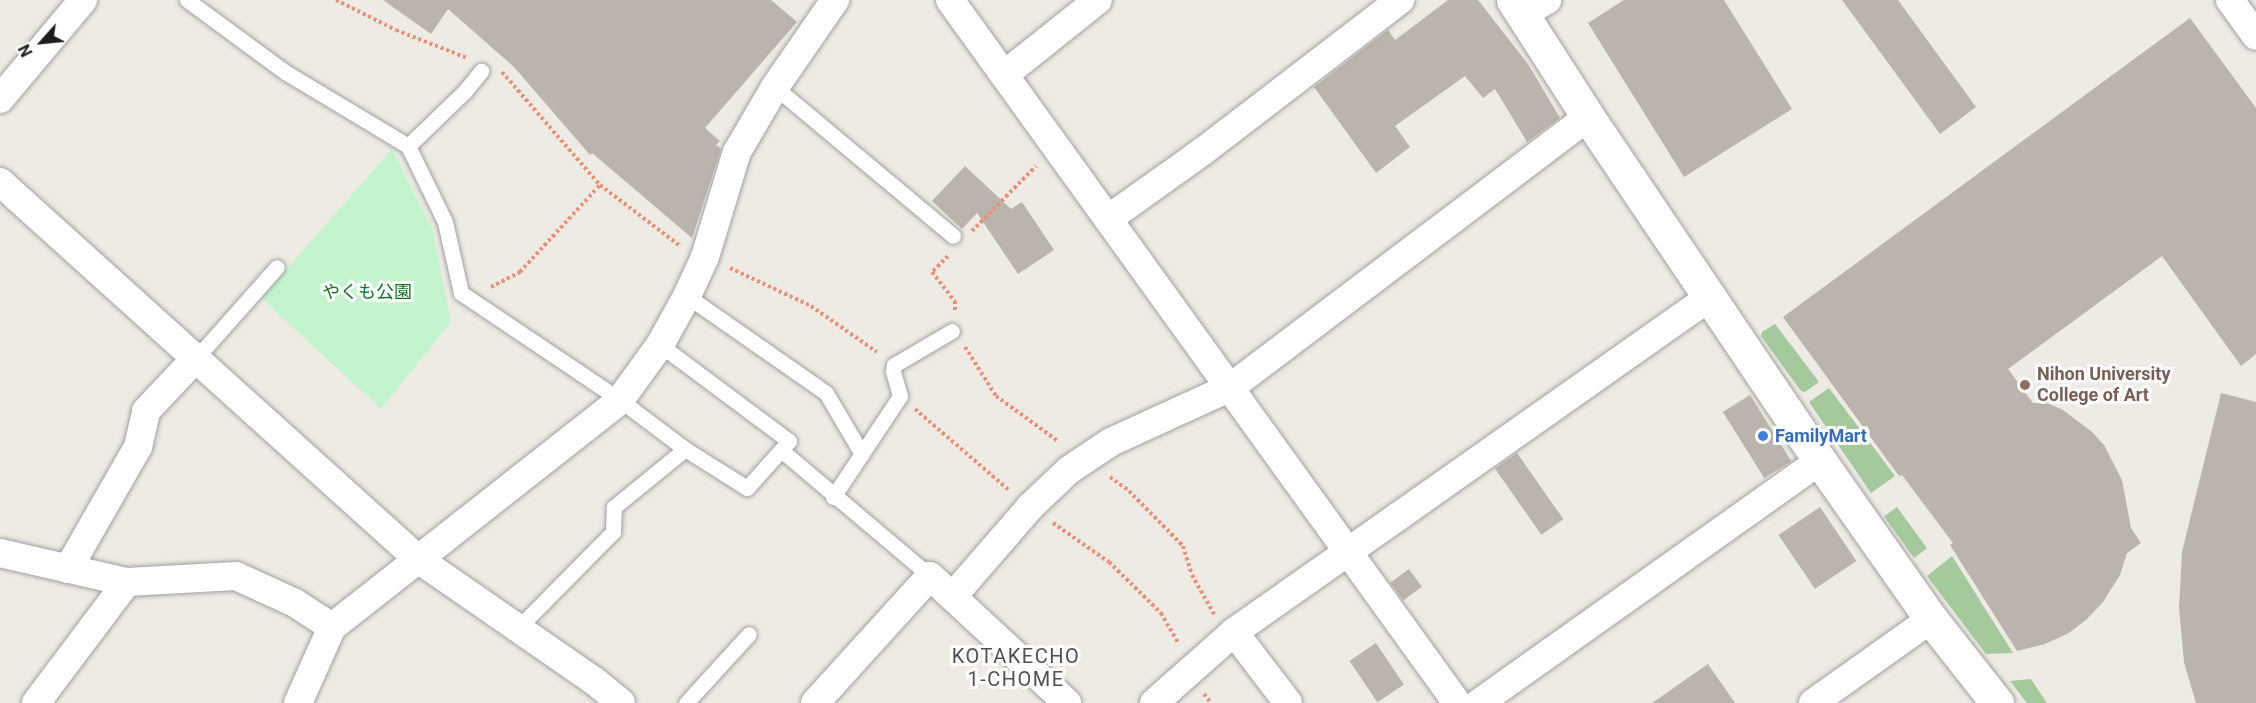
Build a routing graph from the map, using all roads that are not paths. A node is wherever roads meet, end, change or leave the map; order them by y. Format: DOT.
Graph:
graph roads {
  1 [pos="82,0"];
  2 [pos="187,0"];
  3 [pos="835,0"];
  4 [pos="950,0"];
  5 [pos="1098,0"];
  6 [pos="1400,0"];
  7 [pos="2230,0"];
  8 [pos="1527,5"];
  9 [pos="2256,36"];
  10 [pos="483,67"];
  11 [pos="1004,75"];
  12 [pos="775,87"];
  13 [pos="0,99"];
  14 [pos="1588,117"];
  15 [pos="408,146"];
  16 [pos="0,182"];
  17 [pos="1108,219"];
  18 [pos="959,240"];
  19 [pos="277,267"];
  20 [pos="687,296"];
  21 [pos="1710,297"];
  22 [pos="954,325"];
  23 [pos="660,345"];
  24 [pos="196,357"];
  25 [pos="1231,387"];
  26 [pos="620,399"];
  27 [pos="685,449"];
  28 [pos="781,450"];
  29 [pos="862,454"];
  30 [pos="1820,461"];
  31 [pos="833,497"];
  32 [pos="1349,551"];
  33 [pos="0,553"];
  34 [pos="418,559"];
  35 [pos="68,569"];
  36 [pos="930,576"];
  37 [pos="127,582"];
  38 [pos="953,596"];
  39 [pos="1930,619"];
  40 [pos="332,627"];
  41 [pos="516,628"];
  42 [pos="749,634"];
  43 [pos="1231,635"];
  44 [pos="36,703"];
  45 [pos="298,703"];
  46 [pos="621,703"];
  47 [pos="686,703"];
  48 [pos="815,703"];
  49 [pos="1067,703"];
  50 [pos="1154,703"];
  51 [pos="1288,703"];
  52 [pos="1457,703"];
  53 [pos="1479,703"];
  54 [pos="1813,703"];
  55 [pos="1997,703"];
  1 -- 13 [label="street"];
  2 -- 15 [label="lane"];
  3 -- 12 [label="street"];
  4 -- 11 [label="street"];
  5 -- 11 [label="street"];
  6 -- 17 [label="street"];
  7 -- 9 [label="street"];
  8 -- 14 [label="street"];
  10 -- 15 [label="lane"];
  11 -- 17 [label="street"];
  12 -- 18 [label="lane"];
  12 -- 20 [label="street"];
  14 -- 21 [label="street"];
  14 -- 25 [label="street"];
  15 -- 26 [label="lane"];
  16 -- 24 [label="street"];
  17 -- 25 [label="street"];
  19 -- 24 [label="lane"];
  20 -- 23 [label="street"];
  20 -- 29 [label="lane"];
  21 -- 30 [label="street"];
  21 -- 32 [label="street"];
  22 -- 29 [label="lane"];
  23 -- 26 [label="street"];
  23 -- 28 [label="lane"];
  24 -- 34 [label="street"];
  24 -- 35 [label="street"];
  25 -- 32 [label="street"];
  25 -- 38 [label="street"];
  26 -- 27 [label="lane"];
  26 -- 34 [label="street"];
  27 -- 28 [label="lane"];
  27 -- 41 [label="lane"];
  28 -- 31 [label="lane"];
  29 -- 31 [label="lane"];
  30 -- 39 [label="street"];
  30 -- 53 [label="street"];
  31 -- 36 [label="lane"];
  32 -- 43 [label="street"];
  32 -- 52 [label="street"];
  33 -- 35 [label="street"];
  34 -- 40 [label="street"];
  34 -- 41 [label="street"];
  35 -- 37 [label="street"];
  36 -- 38 [label="street"];
  36 -- 48 [label="street"];
  37 -- 40 [label="street"];
  37 -- 44 [label="street"];
  38 -- 49 [label="street"];
  39 -- 54 [label="street"];
  39 -- 55 [label="street"];
  40 -- 45 [label="street"];
  41 -- 46 [label="street"];
  42 -- 47 [label="lane"];
  43 -- 50 [label="street"];
  43 -- 51 [label="street"];
}
